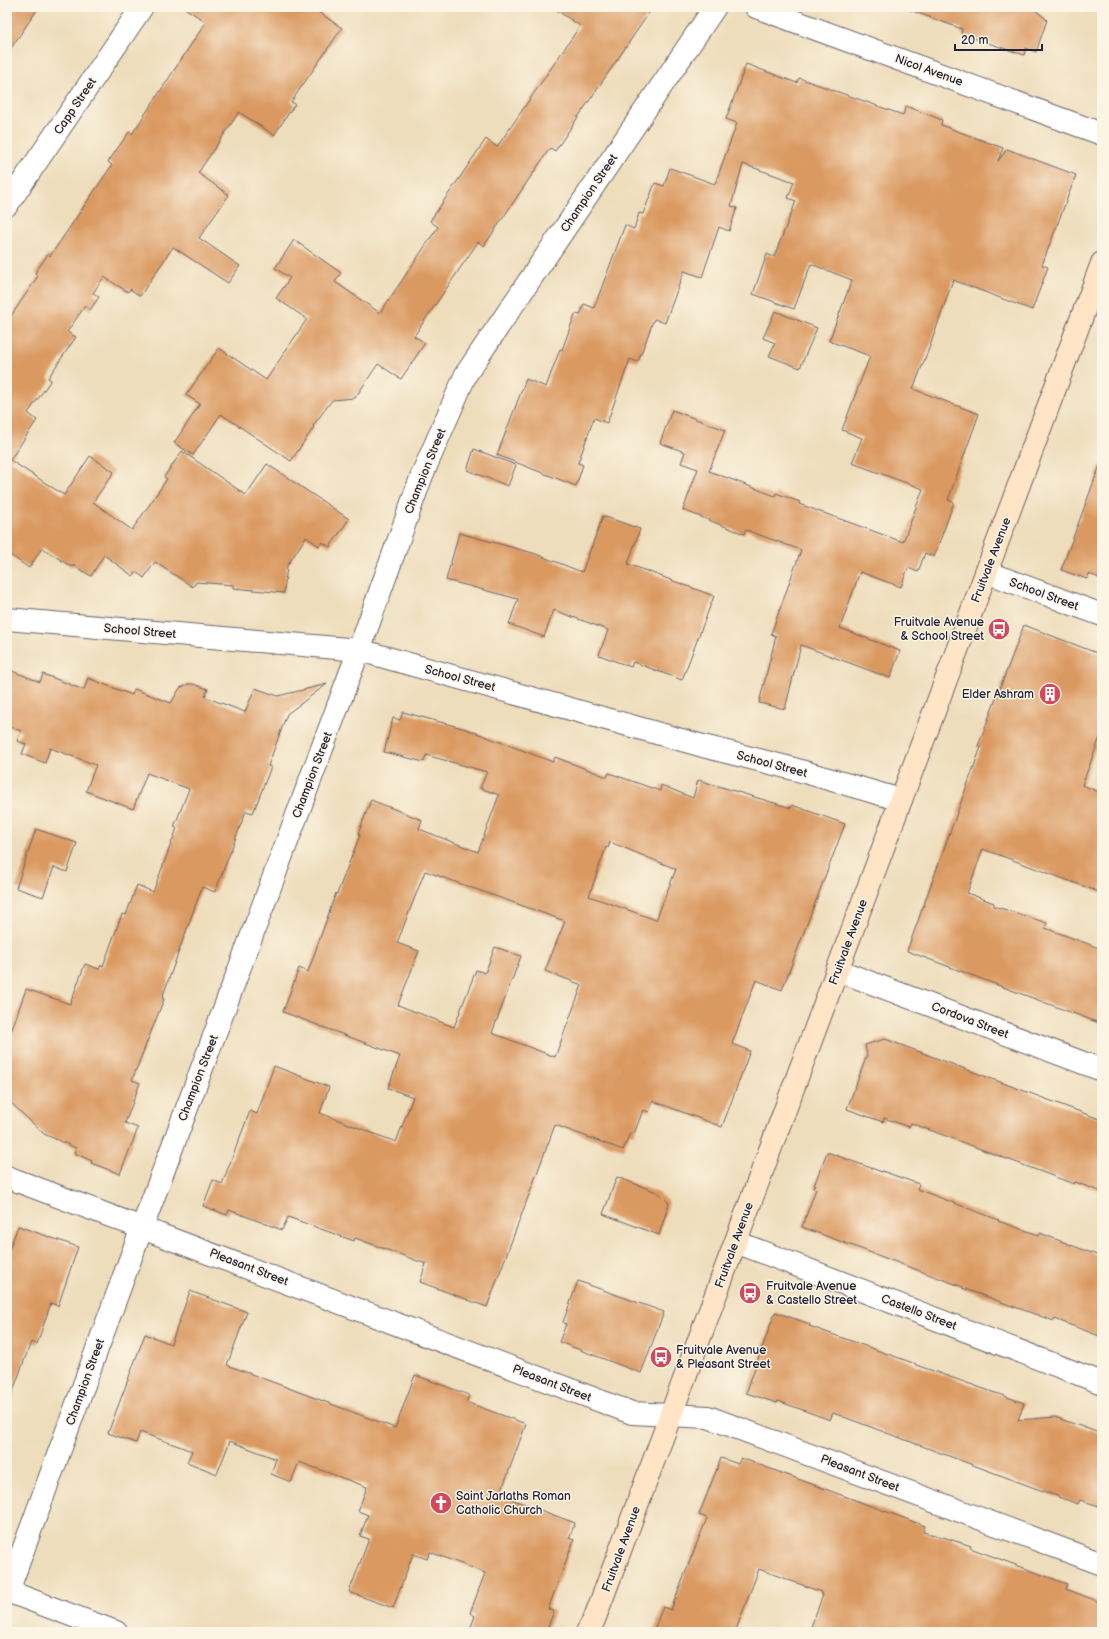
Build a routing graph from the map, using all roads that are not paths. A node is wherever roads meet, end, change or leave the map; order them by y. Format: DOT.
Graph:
graph roads {
  1 [pos="142,7"];
  2 [pos="715,7"];
  3 [pos="756,7"];
  4 [pos="1102,134"];
  5 [pos="7,205"];
  6 [pos="1102,263"];
  7 [pos="986,572"];
  8 [pos="1102,615"];
  9 [pos="7,619"];
  10 [pos="359,650"];
  11 [pos="901,800"];
  12 [pos="837,970"];
  13 [pos="1102,1070"];
  14 [pos="7,1177"];
  15 [pos="142,1227"];
  16 [pos="736,1242"];
  17 [pos="1102,1383"];
  18 [pos="671,1415"];
  19 [pos="1102,1564"];
  20 [pos="7,1592"];
  21 [pos="593,1628"];
  22 [pos="116,1632"];
  1 -- 5 [label="street, Capp Street"];
  2 -- 10 [label="street, Champion Street"];
  3 -- 4 [label="street, Nicol Avenue"];
  6 -- 7 [label="main road, Fruitvale Avenue"];
  7 -- 8 [label="street, School Street"];
  7 -- 11 [label="main road, Fruitvale Avenue"];
  9 -- 10 [label="street, School Street"];
  10 -- 11 [label="street, School Street"];
  10 -- 15 [label="street, Champion Street"];
  11 -- 12 [label="main road, Fruitvale Avenue"];
  12 -- 13 [label="street, Cordova Street"];
  12 -- 16 [label="main road, Fruitvale Avenue"];
  14 -- 15 [label="street, Pleasant Street"];
  15 -- 18 [label="street, Pleasant Street"];
  15 -- 20 [label="street, Champion Street"];
  16 -- 17 [label="street, Castello Street"];
  16 -- 18 [label="main road, Fruitvale Avenue"];
  18 -- 19 [label="street, Pleasant Street"];
  18 -- 21 [label="main road, Fruitvale Avenue"];
  20 -- 22 [label="street"];
}
